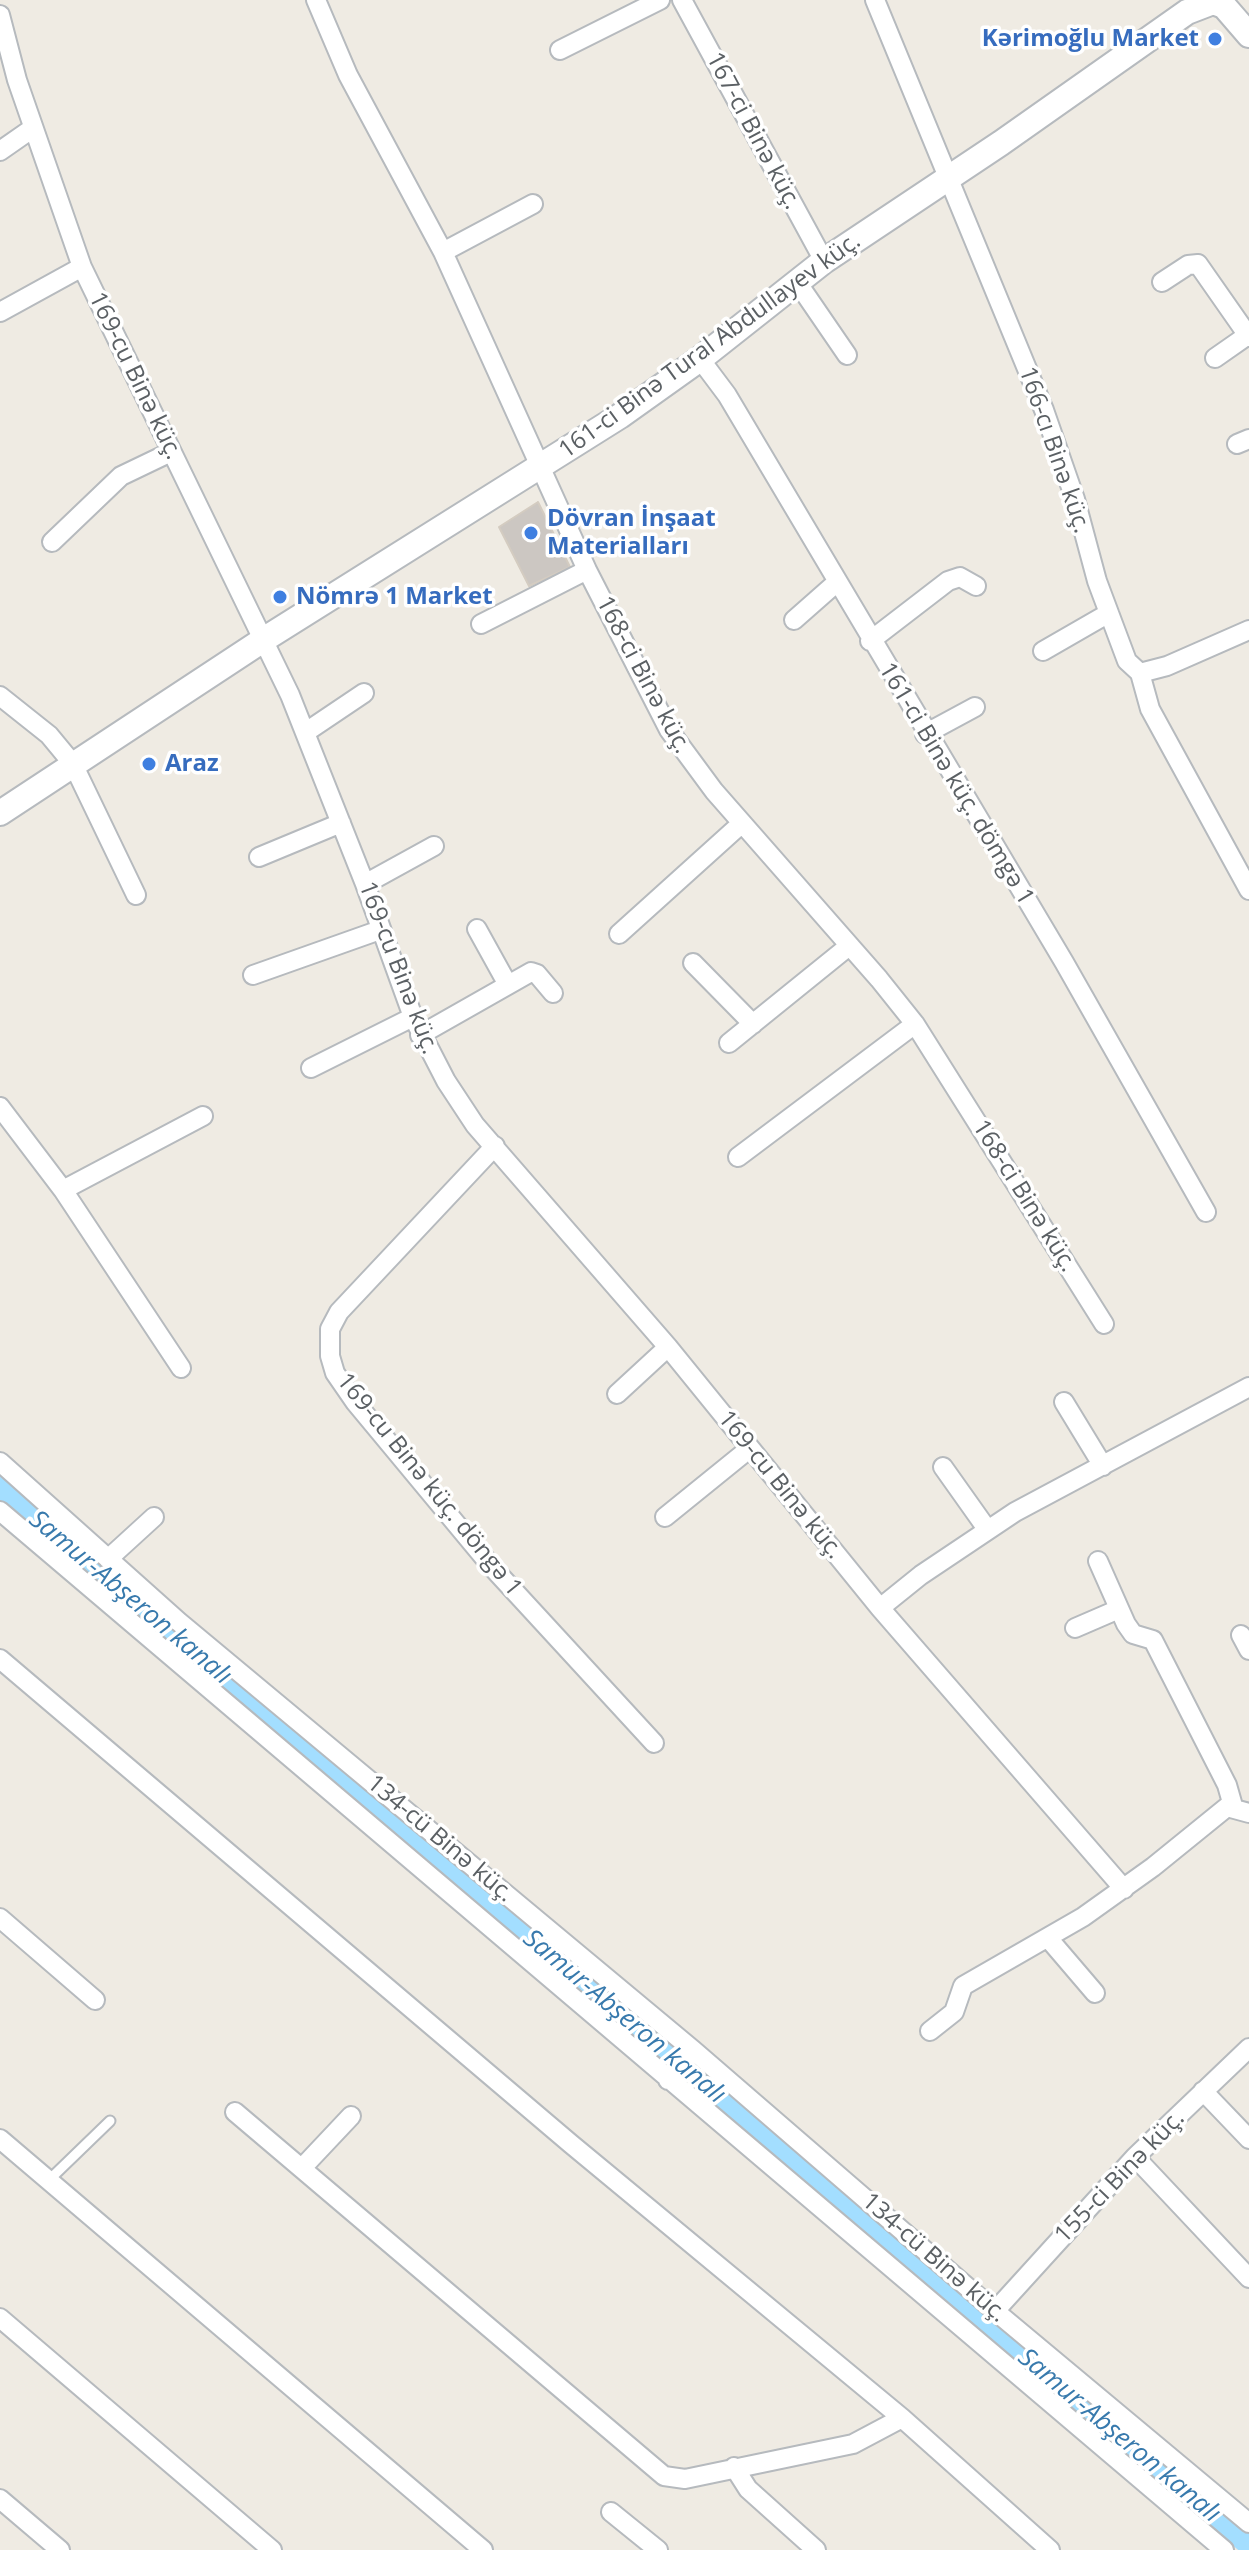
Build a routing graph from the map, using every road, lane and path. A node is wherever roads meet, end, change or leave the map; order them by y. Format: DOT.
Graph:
graph roads {
  1 [pos="316,0"];
  2 [pos="660,0"];
  3 [pos="682,0"];
  4 [pos="875,0"];
  5 [pos="1212,1"];
  6 [pos="0,15"];
  7 [pos="1249,35"];
  8 [pos="560,50"];
  9 [pos="33,128"];
  10 [pos="0,151"];
  11 [pos="948,179"];
  12 [pos="533,204"];
  13 [pos="443,252"];
  14 [pos="824,261"];
  15 [pos="82,267"];
  16 [pos="797,282"];
  17 [pos="1162,282"];
  18 [pos="0,312"];
  19 [pos="1248,336"];
  20 [pos="847,355"];
  21 [pos="1215,358"];
  22 [pos="700,359"];
  23 [pos="171,452"];
  24 [pos="540,469"];
  25 [pos="52,542"];
  26 [pos="587,570"];
  27 [pos="836,583"];
  28 [pos="976,586"];
  29 [pos="1109,613"];
  30 [pos="794,620"];
  31 [pos="481,624"];
  32 [pos="1249,630"];
  33 [pos="263,640"];
  34 [pos="870,641"];
  35 [pos="1043,651"];
  36 [pos="1140,673"];
  37 [pos="364,693"];
  38 [pos="0,696"];
  39 [pos="975,707"];
  40 [pos="306,732"];
  41 [pos="925,734"];
  42 [pos="73,764"];
  43 [pos="0,813"];
  44 [pos="341,823"];
  45 [pos="741,824"];
  46 [pos="434,846"];
  47 [pos="259,857"];
  48 [pos="365,884"];
  49 [pos="1249,890"];
  50 [pos="136,895"];
  51 [pos="477,929"];
  52 [pos="380,930"];
  53 [pos="619,934"];
  54 [pos="849,946"];
  55 [pos="693,963"];
  56 [pos="253,975"];
  57 [pos="508,985"];
  58 [pos="553,993"];
  59 [pos="753,1024"];
  60 [pos="915,1024"];
  61 [pos="416,1026"];
  62 [pos="729,1043"];
  63 [pos="311,1068"];
  64 [pos="0,1107"];
  65 [pos="203,1116"];
  66 [pos="495,1146"];
  67 [pos="738,1157"];
  68 [pos="63,1190"];
  69 [pos="1206,1212"];
  70 [pos="1104,1324"];
  71 [pos="668,1347"];
  72 [pos="181,1368"];
  73 [pos="1249,1387"];
  74 [pos="617,1394"];
  75 [pos="1064,1402"];
  76 [pos="749,1449"];
  77 [pos="0,1462"];
  78 [pos="1103,1466"];
  79 [pos="943,1467"];
  80 [pos="0,1511"];
  81 [pos="154,1517"];
  82 [pos="665,1517"];
  83 [pos="987,1529"];
  84 [pos="108,1559"];
  85 [pos="1098,1561"];
  86 [pos="880,1608"];
  87 [pos="1119,1609"];
  88 [pos="1075,1628"];
  89 [pos="0,1659"];
  90 [pos="654,1743"];
  91 [pos="1241,1809"];
  92 [pos="1124,1889"];
  93 [pos="0,1918"];
  94 [pos="1048,1938"];
  95 [pos="1095,1993"];
  96 [pos="95,2000"];
  97 [pos="930,2031"];
  98 [pos="1249,2048"];
  99 [pos="693,2050"];
  100 [pos="668,2080"];
  101 [pos="1203,2091"];
  102 [pos="235,2112"];
  103 [pos="351,2116"];
  104 [pos="110,2121"];
  105 [pos="0,2139"];
  106 [pos="1249,2139"];
  107 [pos="1135,2157"];
  108 [pos="302,2168"];
  109 [pos="49,2180"];
  110 [pos="1249,2278"];
  111 [pos="995,2311"];
  112 [pos="0,2318"];
  113 [pos="902,2418"];
  114 [pos="734,2467"];
  115 [pos="0,2499"];
  116 [pos="611,2512"];
  117 [pos="1249,2523"];
  118 [pos="60,2550"];
  119 [pos="272,2550"];
  120 [pos="483,2550"];
  121 [pos="658,2550"];
  122 [pos="816,2550"];
  123 [pos="1050,2550"];
  124 [pos="1224,2550"];
  1 -- 13 [label="street, 168-ci Binə küç."];
  2 -- 8 [label="street"];
  3 -- 14 [label="street, 167-ci Binə küç."];
  4 -- 11 [label="street, 166-cı Binə küç."];
  5 -- 7 [label="street"];
  5 -- 11 [label="street, 161-ci Binə Tural Abdullayev küç."];
  6 -- 9 [label="street, 169-cu Binə küç."];
  9 -- 10 [label="street"];
  9 -- 15 [label="street, 169-cu Binə küç."];
  11 -- 14 [label="street, 161-ci Binə Tural Abdullayev küç."];
  11 -- 29 [label="street, 166-cı Binə küç."];
  12 -- 13 [label="street"];
  13 -- 24 [label="street, 168-ci Binə küç."];
  14 -- 16 [label="street, 161-ci Binə Tural Abdullayev küç."];
  15 -- 18 [label="street"];
  15 -- 23 [label="street, 169-cu Binə küç."];
  16 -- 20 [label="street"];
  16 -- 22 [label="street, 161-ci Binə Tural Abdullayev küç."];
  17 -- 19 [label="street"];
  19 -- 21 [label="street"];
  22 -- 24 [label="street, 161-ci Binə Tural Abdullayev küç."];
  22 -- 27 [label="street, 161-ci Binə küç. dömgə 1"];
  23 -- 25 [label="street"];
  23 -- 33 [label="street, 169-cu Binə küç."];
  24 -- 26 [label="street, 168-ci Binə küç."];
  24 -- 33 [label="street, 161-ci Binə Tural Abdullayev küç."];
  26 -- 31 [label="street"];
  26 -- 45 [label="street, 168-ci Binə küç."];
  27 -- 30 [label="street"];
  27 -- 34 [label="street, 161-ci Binə küç. dömgə 1"];
  28 -- 34 [label="street"];
  29 -- 35 [label="street"];
  29 -- 36 [label="street, 166-cı Binə küç."];
  32 -- 36 [label="street"];
  33 -- 40 [label="street, 169-cu Binə küç."];
  33 -- 42 [label="street, 161-ci Binə Tural Abdullayev küç."];
  34 -- 41 [label="street, 161-ci Binə küç. dömgə 1"];
  36 -- 49 [label="street, 166-cı Binə küç."];
  37 -- 40 [label="street"];
  38 -- 42 [label="street"];
  39 -- 41 [label="street"];
  40 -- 44 [label="street, 169-cu Binə küç."];
  41 -- 69 [label="street, 161-ci Binə küç. dömgə 1"];
  42 -- 43 [label="street, 161-ci Binə Tural Abdullayev küç."];
  42 -- 50 [label="street"];
  44 -- 47 [label="street"];
  44 -- 48 [label="street, 169-cu Binə küç."];
  45 -- 53 [label="street"];
  45 -- 54 [label="street, 168-ci Binə küç."];
  46 -- 48 [label="street"];
  48 -- 52 [label="street, 169-cu Binə küç."];
  51 -- 57 [label="street"];
  52 -- 56 [label="street"];
  52 -- 61 [label="street, 169-cu Binə küç."];
  54 -- 59 [label="street"];
  54 -- 60 [label="street, 168-ci Binə küç."];
  55 -- 59 [label="street"];
  57 -- 58 [label="street"];
  57 -- 61 [label="street"];
  59 -- 62 [label="street"];
  60 -- 67 [label="street"];
  60 -- 70 [label="street, 168-ci Binə küç."];
  61 -- 63 [label="street"];
  61 -- 66 [label="street, 169-cu Binə küç."];
  64 -- 68 [label="street"];
  65 -- 68 [label="street"];
  66 -- 71 [label="street, 169-cu Binə küç."];
  66 -- 90 [label="street, 169-cu Binə küç. döngə 1"];
  68 -- 72 [label="street"];
  71 -- 74 [label="street"];
  71 -- 76 [label="street, 169-cu Binə küç."];
  73 -- 78 [label="street"];
  75 -- 78 [label="street"];
  76 -- 82 [label="street"];
  76 -- 86 [label="street, 169-cu Binə küç."];
  77 -- 84 [label="street, 134-cü Binə küç."];
  78 -- 83 [label="street"];
  79 -- 83 [label="street"];
  80 -- 100 [label="street"];
  81 -- 84 [label="street"];
  83 -- 86 [label="street"];
  84 -- 99 [label="street, 134-cü Binə küç."];
  85 -- 87 [label="street"];
  86 -- 92 [label="street, 169-cu Binə küç."];
  87 -- 88 [label="street"];
  87 -- 91 [label="street"];
  89 -- 113 [label="street"];
  91 -- 92 [label="street"];
  92 -- 94 [label="street"];
  93 -- 96 [label="street"];
  94 -- 95 [label="street"];
  94 -- 97 [label="street"];
  98 -- 101 [label="street, 155-ci Binə küç."];
  99 -- 100 [label="street"];
  99 -- 111 [label="street, 134-cü Binə küç."];
  100 -- 124 [label="street"];
  101 -- 106 [label="street"];
  101 -- 107 [label="street, 155-ci Binə küç."];
  102 -- 108 [label="street"];
  103 -- 108 [label="street"];
  104 -- 109 [label="lane"];
  105 -- 109 [label="street"];
  107 -- 110 [label="street"];
  107 -- 111 [label="street, 155-ci Binə küç."];
  108 -- 114 [label="street"];
  109 -- 120 [label="street"];
  111 -- 117 [label="street, 134-cü Binə küç."];
  112 -- 119 [label="street"];
  113 -- 114 [label="street"];
  113 -- 123 [label="street"];
  114 -- 122 [label="street"];
  115 -- 118 [label="street"];
  116 -- 121 [label="street"];
}
